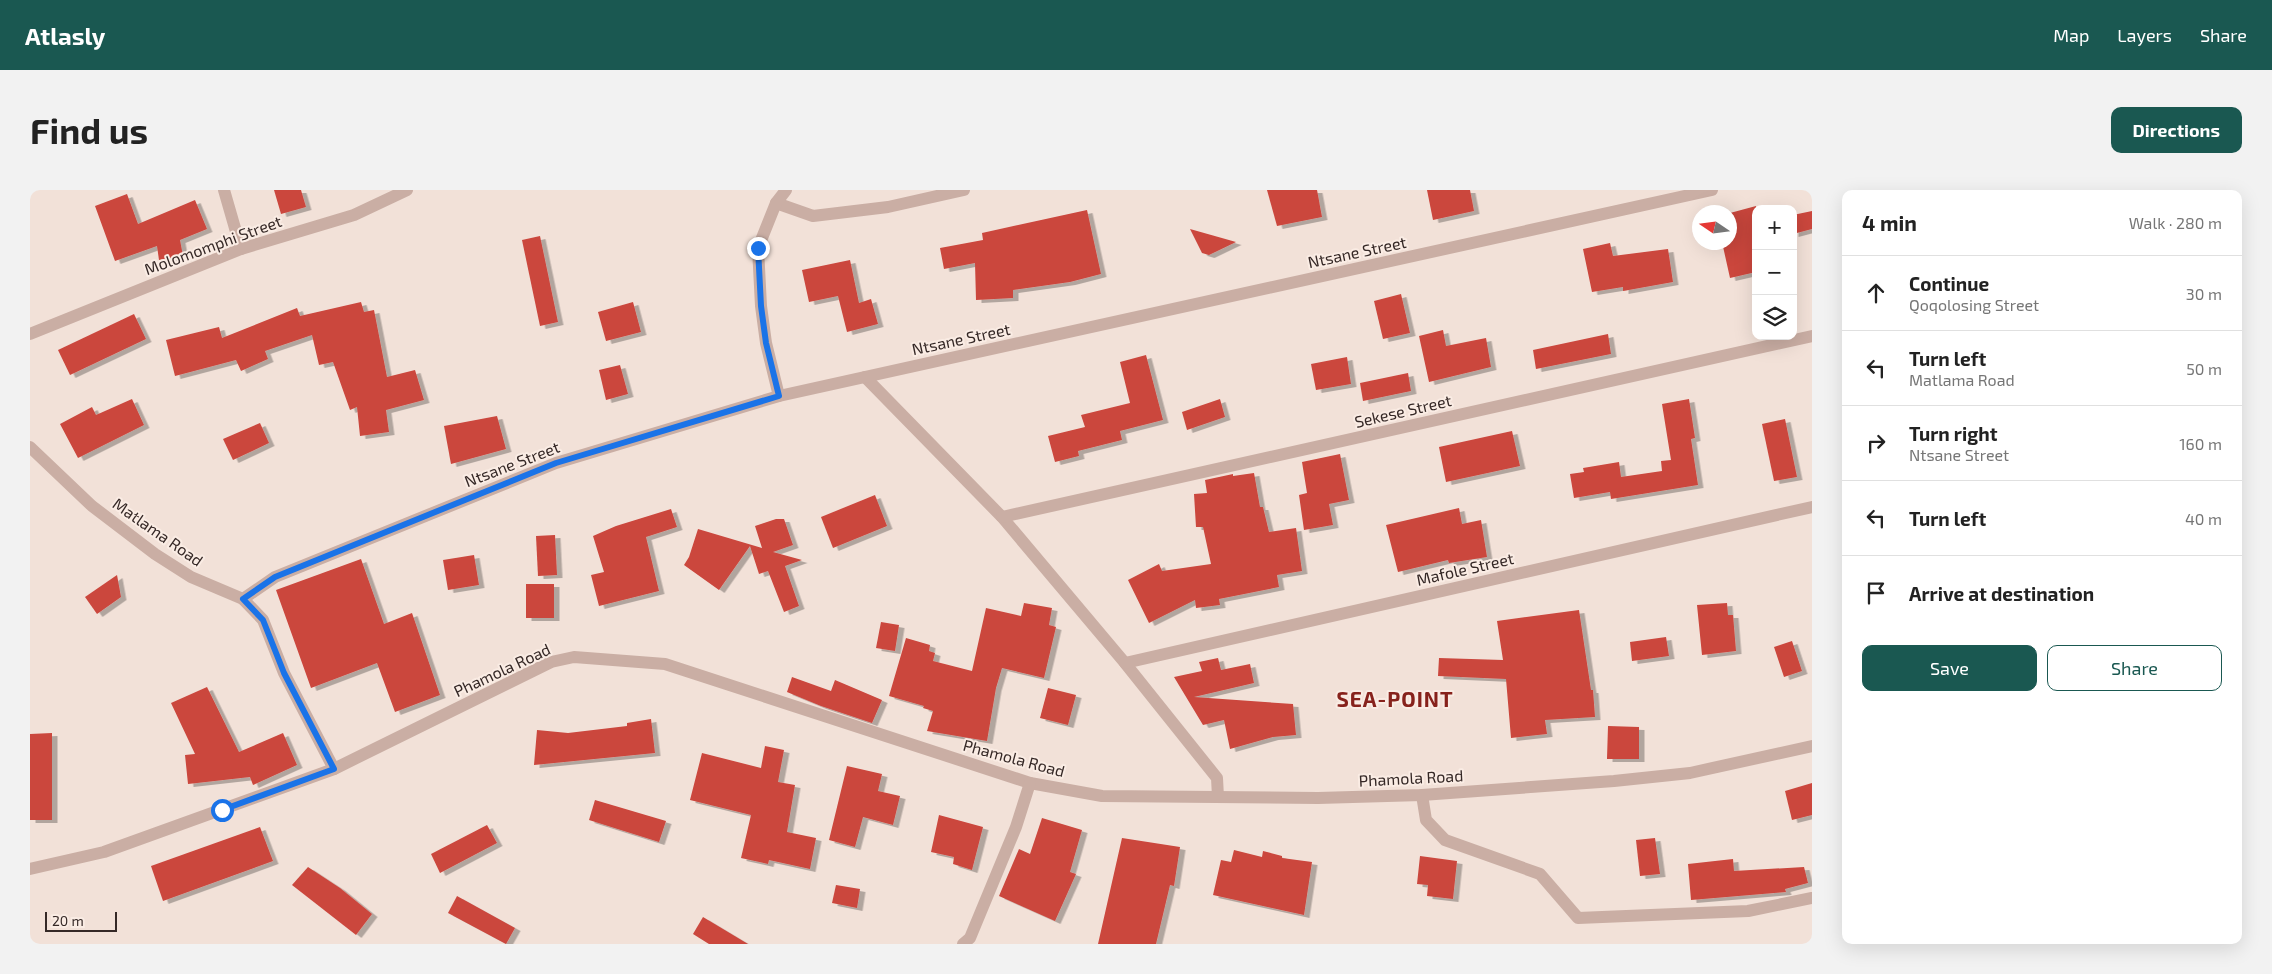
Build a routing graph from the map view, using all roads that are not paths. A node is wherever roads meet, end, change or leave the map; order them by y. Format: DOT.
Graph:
graph roads {
  1 [pos="224,190"];
  2 [pos="407,190"];
  3 [pos="786,190"];
  4 [pos="964,190"];
  5 [pos="1712,190"];
  6 [pos="776,203"];
  7 [pos="241,249"];
  8 [pos="30,334"];
  9 [pos="1812,336"];
  10 [pos="865,377"];
  11 [pos="779,396"];
  12 [pos="30,447"];
  13 [pos="1812,507"];
  14 [pos="1002,517"];
  15 [pos="243,599"];
  16 [pos="1125,663"];
  17 [pos="1812,746"];
  18 [pos="334,769"];
  19 [pos="1030,783"];
  20 [pos="1422,795"];
  21 [pos="1218,797"];
  22 [pos="30,869"];
  23 [pos="1812,898"];
  24 [pos="963,944"];
  1 -- 7 [label="street"];
  2 -- 7 [label="street, Molomomphi Street"];
  3 -- 6 [label="street"];
  4 -- 6 [label="street"];
  5 -- 10 [label="street, Ntsane Street"];
  6 -- 11 [label="street"];
  7 -- 8 [label="street, Molomomphi Street"];
  9 -- 14 [label="street, Sekese Street"];
  10 -- 11 [label="street, Ntsane Street"];
  10 -- 14 [label="street"];
  11 -- 15 [label="street, Ntsane Street"];
  12 -- 15 [label="street, Matlama Road"];
  13 -- 16 [label="street, Mafole Street"];
  14 -- 16 [label="street"];
  15 -- 18 [label="street, Matlama Road"];
  16 -- 21 [label="street"];
  17 -- 20 [label="street, Phamola Road"];
  18 -- 19 [label="street, Phamola Road"];
  18 -- 22 [label="street, Phamola Road"];
  19 -- 21 [label="street, Phamola Road"];
  19 -- 24 [label="street"];
  20 -- 21 [label="street, Phamola Road"];
  20 -- 23 [label="street"];
}
